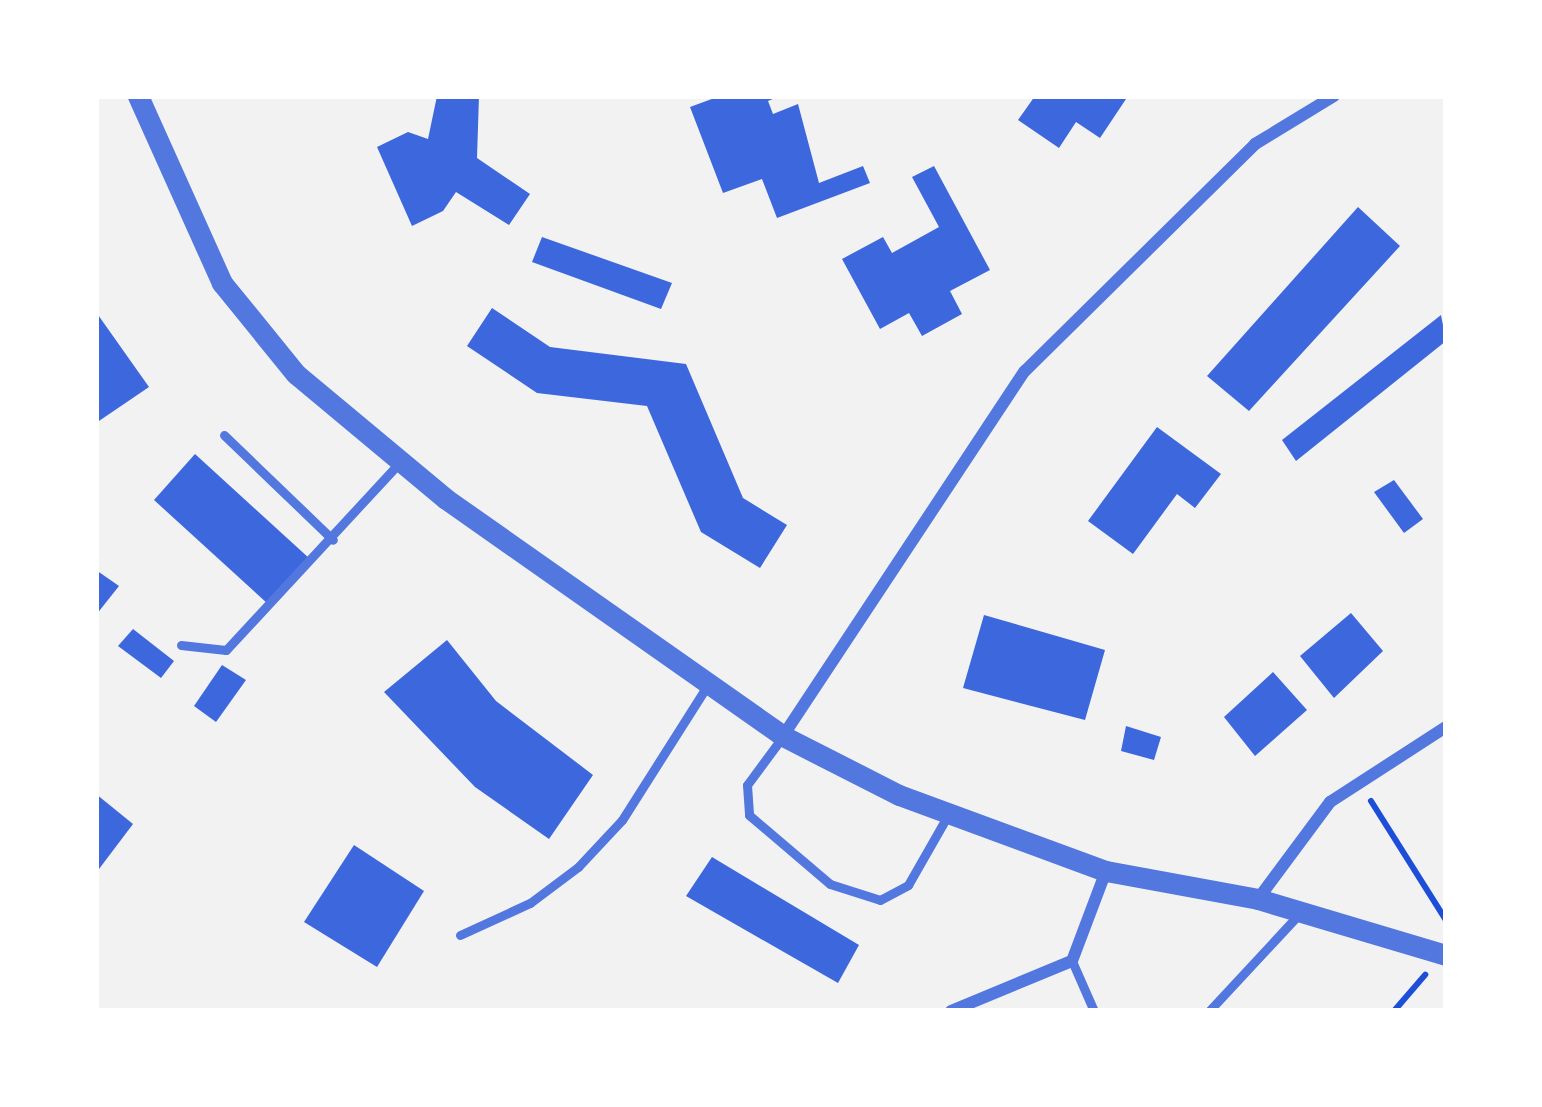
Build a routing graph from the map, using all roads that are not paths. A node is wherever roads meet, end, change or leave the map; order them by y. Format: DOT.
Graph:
graph roads {
  1 [pos="138,96"];
  2 [pos="1334,96"];
  3 [pos="224,434"];
  4 [pos="398,464"];
  5 [pos="333,540"];
  6 [pos="181,645"];
  7 [pos="708,685"];
  8 [pos="1446,727"];
  9 [pos="783,736"];
  10 [pos="949,813"];
  11 [pos="1106,871"];
  12 [pos="1258,899"];
  13 [pos="1301,912"];
  14 [pos="460,935"];
  15 [pos="1445,955"];
  16 [pos="1072,962"];
  17 [pos="951,1011"];
  18 [pos="1094,1011"];
  19 [pos="1209,1011"];
  1 -- 4 [label="street"];
  2 -- 9 [label="street"];
  3 -- 5 [label="lane"];
  4 -- 5 [label="lane"];
  4 -- 7 [label="street"];
  5 -- 6 [label="lane"];
  7 -- 9 [label="street"];
  7 -- 14 [label="lane"];
  8 -- 12 [label="street"];
  9 -- 10 [label="street"];
  9 -- 10 [label="lane"];
  10 -- 11 [label="street"];
  11 -- 12 [label="street"];
  11 -- 16 [label="street"];
  12 -- 13 [label="street"];
  13 -- 15 [label="street"];
  13 -- 19 [label="lane"];
  16 -- 17 [label="street"];
  16 -- 18 [label="lane"];
}
